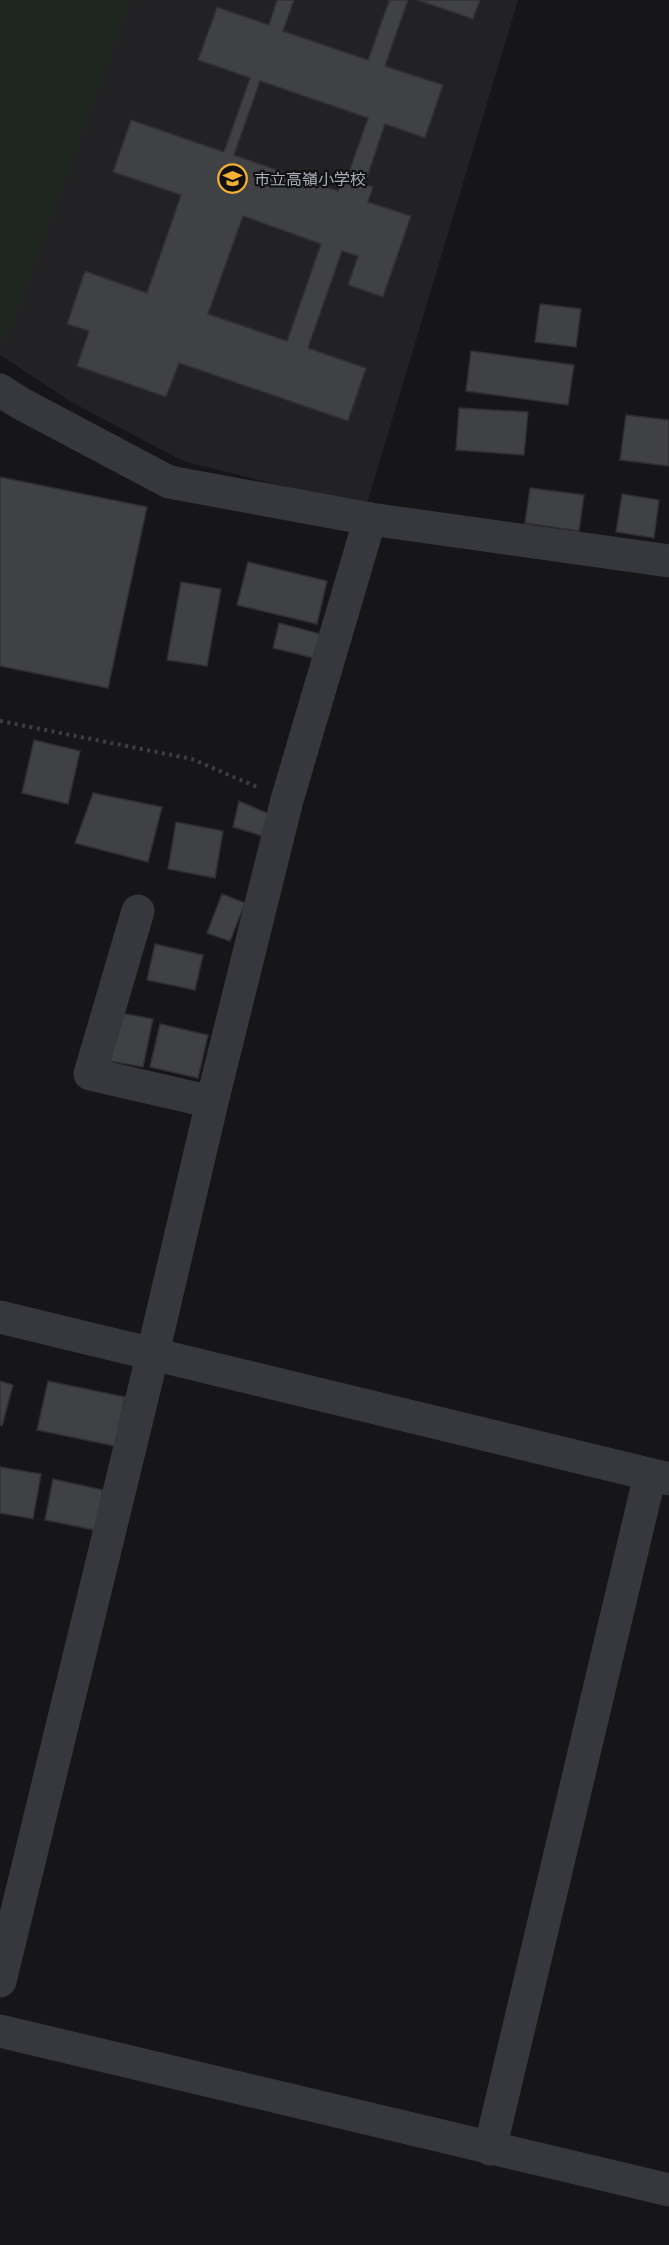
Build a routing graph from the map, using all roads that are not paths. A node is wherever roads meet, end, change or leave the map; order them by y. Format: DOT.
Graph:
graph roads {
  1 [pos="0,390"];
  2 [pos="370,519"];
  3 [pos="669,561"];
  4 [pos="138,910"];
  5 [pos="212,1102"];
  6 [pos="0,1317"];
  7 [pos="153,1353"];
  8 [pos="660,1477"];
  9 [pos="0,1981"];
  10 [pos="0,2031"];
  11 [pos="490,2149"];
  12 [pos="669,2190"];
  1 -- 2 [label="street"];
  2 -- 3 [label="street"];
  2 -- 5 [label="street"];
  4 -- 5 [label="street"];
  5 -- 7 [label="street"];
  6 -- 7 [label="street"];
  7 -- 8 [label="street"];
  7 -- 9 [label="street"];
  8 -- 11 [label="street"];
  10 -- 11 [label="street"];
  11 -- 12 [label="street"];
}
